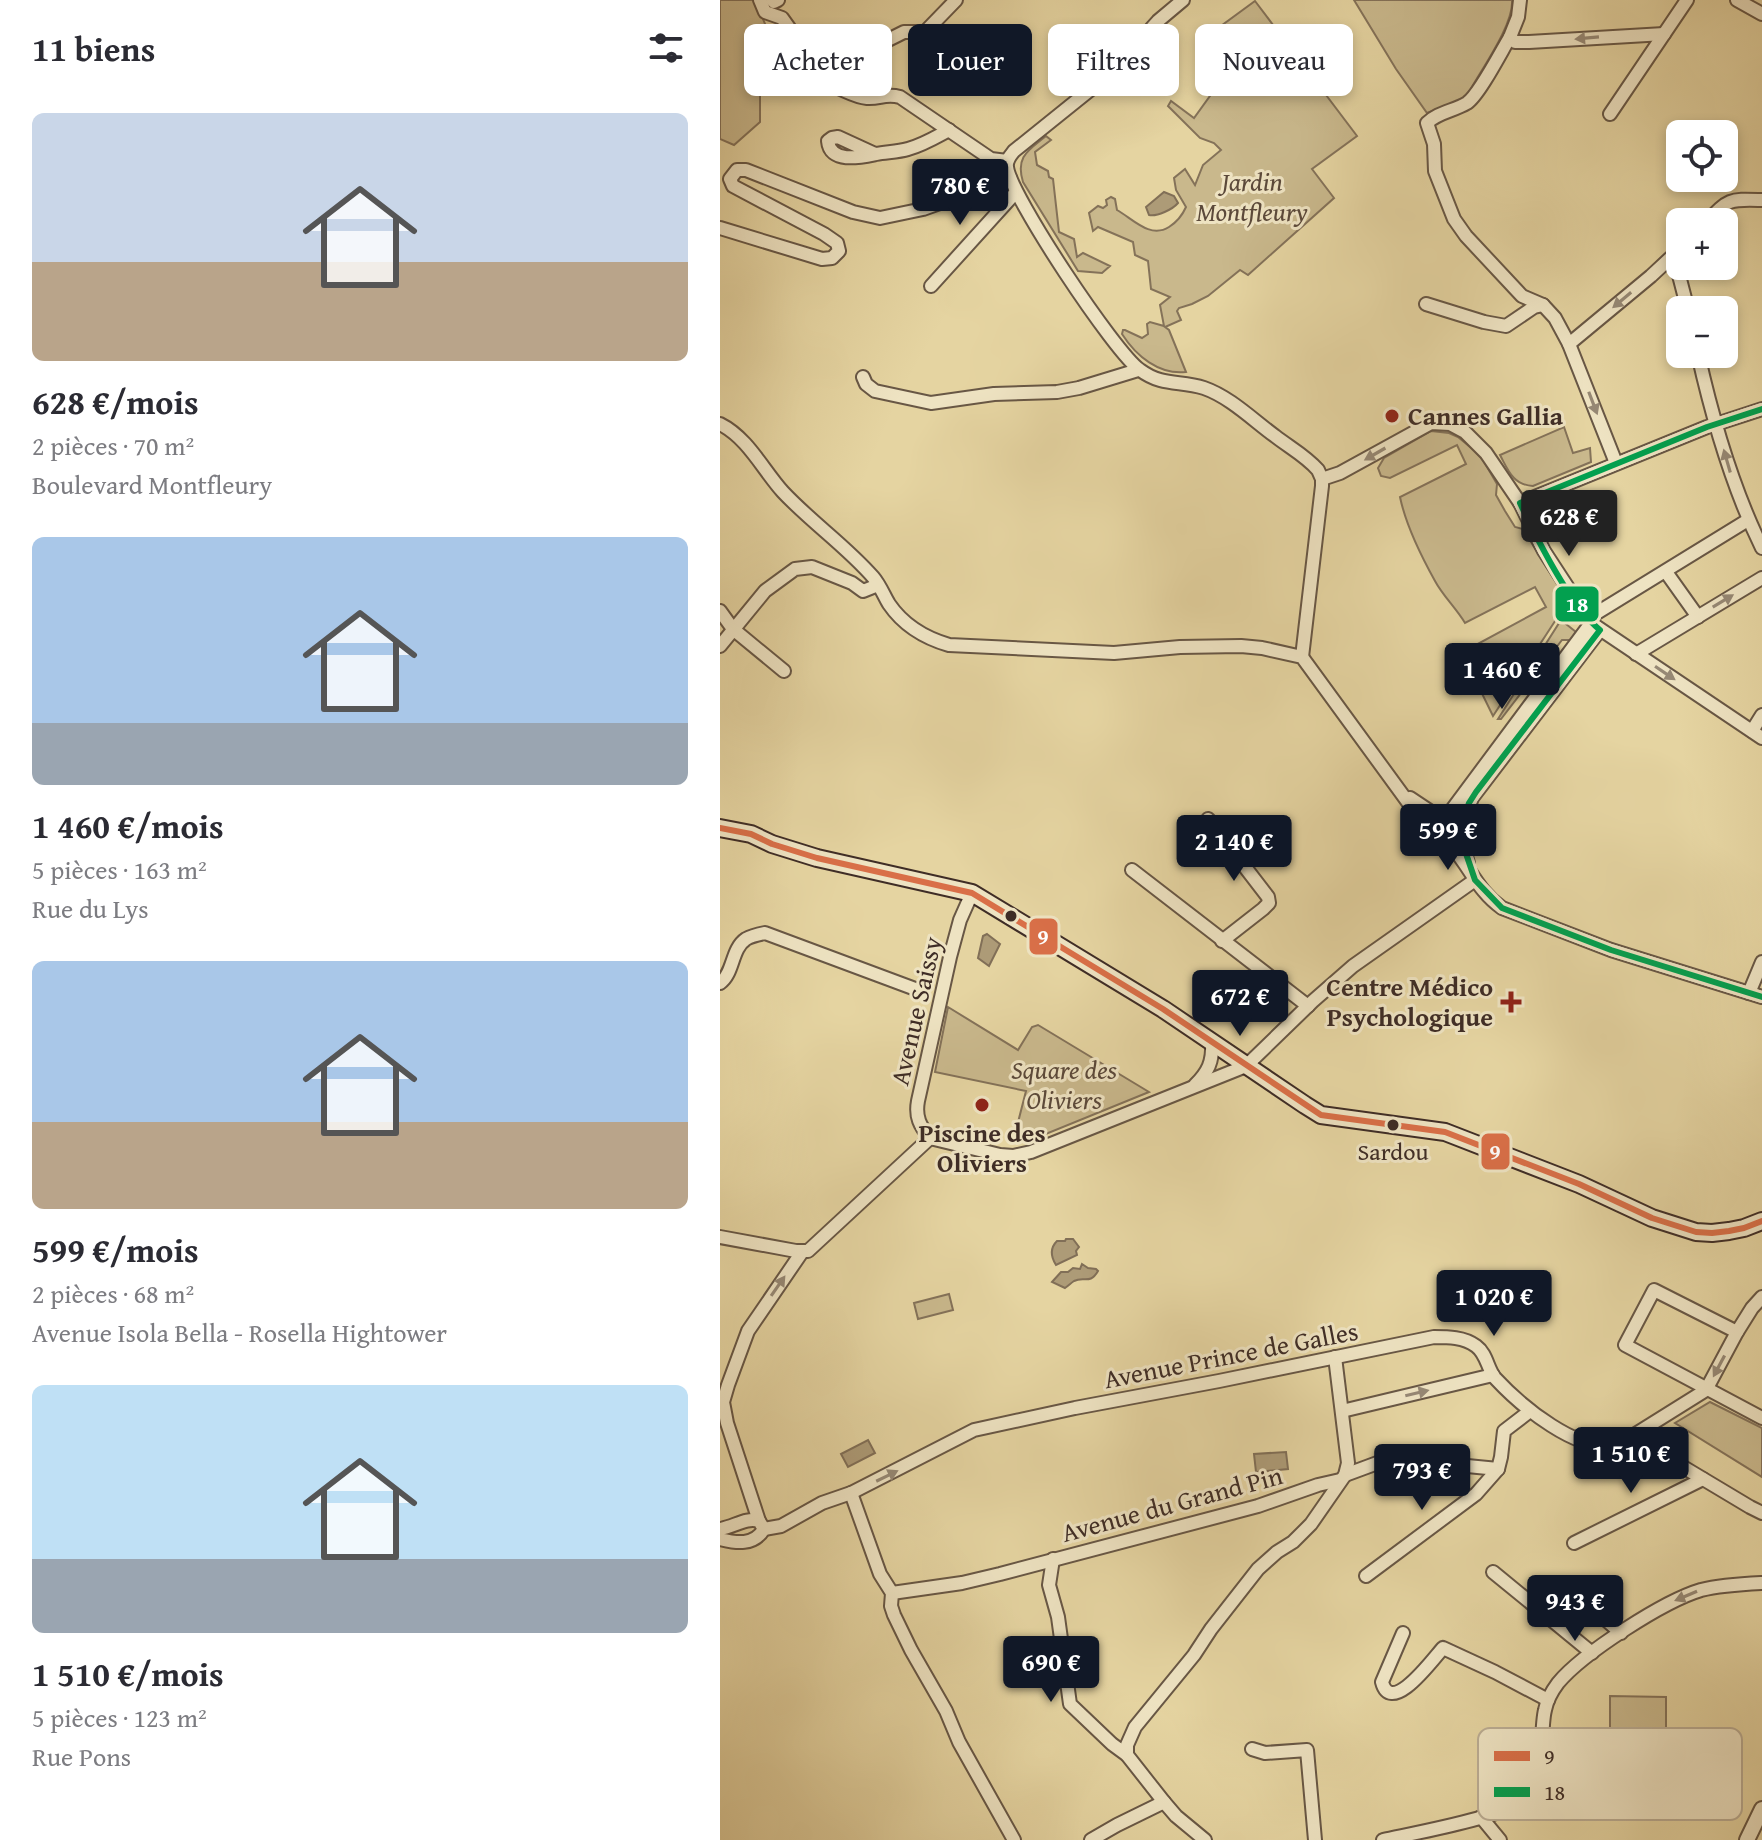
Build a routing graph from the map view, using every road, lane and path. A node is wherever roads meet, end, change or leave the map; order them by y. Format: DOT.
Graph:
graph roads {
  1 [pos="760,0"];
  2 [pos="956,0"];
  3 [pos="1183,0"];
  4 [pos="1520,0"];
  5 [pos="1687,0"];
  6 [pos="1737,0"];
  7 [pos="1762,14"];
  8 [pos="787,24"];
  9 [pos="1664,34"];
  10 [pos="1510,37"];
  11 [pos="892,38"];
  12 [pos="892,95"];
  13 [pos="1610,114"];
  14 [pos="949,130"];
  15 [pos="875,154"];
  16 [pos="1007,161"];
  17 [pos="1010,178"];
  18 [pos="1016,192"];
  19 [pos="1762,200"];
  20 [pos="1719,208"];
  21 [pos="720,228"];
  22 [pos="1666,261"];
  23 [pos="931,286"];
  24 [pos="1426,304"];
  25 [pos="1543,305"];
  26 [pos="1569,344"];
  27 [pos="1702,368"];
  28 [pos="1138,370"];
  29 [pos="863,377"];
  30 [pos="1762,409"];
  31 [pos="720,424"];
  32 [pos="1716,424"];
  33 [pos="1616,463"];
  34 [pos="1322,479"];
  35 [pos="1520,503"];
  36 [pos="1748,520"];
  37 [pos="1762,548"];
  38 [pos="1666,572"];
  39 [pos="1762,578"];
  40 [pos="878,585"];
  41 [pos="720,611"];
  42 [pos="1698,617"];
  43 [pos="1593,624"];
  44 [pos="733,629"];
  45 [pos="720,646"];
  46 [pos="1636,654"];
  47 [pos="1302,657"];
  48 [pos="1566,666"];
  49 [pos="784,671"];
  50 [pos="1762,715"];
  51 [pos="1757,734"];
  52 [pos="1208,819"];
  53 [pos="1441,823"];
  54 [pos="720,828"];
  55 [pos="1459,833"];
  56 [pos="1447,843"];
  57 [pos="1132,870"];
  58 [pos="1475,880"];
  59 [pos="972,893"];
  60 [pos="1222,941"];
  61 [pos="1762,962"];
  62 [pos="720,983"];
  63 [pos="1749,993"];
  64 [pos="942,997"];
  65 [pos="1762,997"];
  66 [pos="1308,1006"];
  67 [pos="1212,1043"];
  68 [pos="1246,1066"];
  69 [pos="1193,1087"];
  70 [pos="930,1138"];
  71 [pos="1762,1221"];
  72 [pos="720,1237"];
  73 [pos="802,1252"];
  74 [pos="1762,1297"];
  75 [pos="1737,1332"];
  76 [pos="1335,1357"];
  77 [pos="1493,1375"];
  78 [pos="1706,1390"];
  79 [pos="1342,1411"];
  80 [pos="1530,1411"];
  81 [pos="1762,1418"];
  82 [pos="1633,1437"];
  83 [pos="1498,1469"];
  84 [pos="1342,1478"];
  85 [pos="1703,1479"];
  86 [pos="851,1493"];
  87 [pos="1762,1513"];
  88 [pos="762,1525"];
  89 [pos="720,1529"];
  90 [pos="720,1539"];
  91 [pos="738,1543"];
  92 [pos="1574,1543"];
  93 [pos="1053,1559"];
  94 [pos="1493,1572"];
  95 [pos="1366,1576"];
  96 [pos="1762,1583"];
  97 [pos="892,1593"];
  98 [pos="1575,1593"];
  99 [pos="1403,1633"];
  100 [pos="1621,1633"];
  101 [pos="1592,1653"];
  102 [pos="1548,1700"];
  103 [pos="1541,1728"];
  104 [pos="1252,1749"];
  105 [pos="1127,1755"];
  106 [pos="1164,1802"];
  107 [pos="1762,1809"];
  108 [pos="1478,1818"];
  109 [pos="1483,1820"];
  110 [pos="1014,1840"];
  111 [pos="1091,1840"];
  112 [pos="1205,1840"];
  113 [pos="1315,1840"];
  114 [pos="1383,1840"];
  115 [pos="1500,1840"];
  116 [pos="1747,1840"];
  1 -- 8 [label="street"];
  2 -- 11 [label="street"];
  3 -- 16 [label="street"];
  4 -- 10 [label="street"];
  5 -- 9 [label="street"];
  6 -- 7 [label="street"];
  9 -- 10 [label="street, one-way"];
  9 -- 13 [label="street"];
  10 -- 25 [label="street"];
  12 -- 14 [label="street"];
  14 -- 15 [label="street"];
  14 -- 16 [label="street"];
  16 -- 17 [label="street"];
  17 -- 18 [label="street"];
  17 -- 21 [label="street"];
  18 -- 23 [label="street"];
  18 -- 28 [label="street"];
  19 -- 20 [label="street"];
  22 -- 26 [label="street, one-way"];
  24 -- 25 [label="street"];
  25 -- 26 [label="street"];
  26 -- 33 [label="street, one-way"];
  27 -- 32 [label="street"];
  28 -- 29 [label="street"];
  28 -- 34 [label="street"];
  30 -- 32 [label="street"];
  31 -- 40 [label="street"];
  32 -- 33 [label="street"];
  36 -- 32 [label="street, one-way"];
  33 -- 35 [label="street"];
  35 -- 34 [label="street, one-way"];
  34 -- 47 [label="street"];
  35 -- 43 [label="street"];
  36 -- 37 [label="street"];
  36 -- 38 [label="street"];
  38 -- 42 [label="street"];
  38 -- 43 [label="street"];
  42 -- 39 [label="street, one-way"];
  40 -- 44 [label="street"];
  40 -- 47 [label="street"];
  41 -- 44 [label="street"];
  42 -- 46 [label="street"];
  43 -- 46 [label="street"];
  43 -- 48 [label="street"];
  44 -- 45 [label="street"];
  44 -- 49 [label="street"];
  46 -- 51 [label="street, one-way"];
  47 -- 53 [label="street"];
  48 -- 53 [label="street"];
  48 -- 55 [label="street"];
  50 -- 51 [label="street"];
  52 -- 60 [label="street"];
  53 -- 55 [label="street"];
  53 -- 56 [label="street"];
  54 -- 59 [label="main road"];
  55 -- 56 [label="street"];
  55 -- 58 [label="street"];
  56 -- 58 [label="street"];
  57 -- 60 [label="street"];
  58 -- 63 [label="street"];
  58 -- 66 [label="street"];
  59 -- 64 [label="street, Avenue Saissy"];
  59 -- 67 [label="main road"];
  60 -- 66 [label="street"];
  61 -- 63 [label="street"];
  62 -- 64 [label="street"];
  63 -- 65 [label="street"];
  64 -- 70 [label="street, Avenue Saissy"];
  66 -- 68 [label="street"];
  67 -- 68 [label="main road"];
  67 -- 69 [label="street"];
  68 -- 69 [label="street"];
  68 -- 71 [label="main road"];
  69 -- 70 [label="street"];
  70 -- 73 [label="street"];
  72 -- 73 [label="street"];
  88 -- 73 [label="street, one-way"];
  74 -- 75 [label="street"];
  75 -- 78 [label="street, one-way"];
  75 -- 78 [label="street"];
  76 -- 77 [label="street, Avenue Prince de Galles"];
  76 -- 79 [label="street"];
  86 -- 76 [label="street, Avenue Prince de Galles, one-way"];
  79 -- 77 [label="street, one-way"];
  77 -- 80 [label="street, Avenue Prince de Galles"];
  78 -- 81 [label="street"];
  78 -- 82 [label="street"];
  79 -- 84 [label="street"];
  80 -- 82 [label="street, Avenue Prince de Galles"];
  80 -- 83 [label="street"];
  82 -- 85 [label="street"];
  83 -- 84 [label="street, Avenue du Grand Pin"];
  83 -- 95 [label="street"];
  84 -- 93 [label="street, Avenue du Grand Pin"];
  84 -- 105 [label="street"];
  85 -- 87 [label="street"];
  85 -- 92 [label="street"];
  86 -- 88 [label="street, Avenue Prince de Galles"];
  86 -- 97 [label="street"];
  88 -- 89 [label="street"];
  88 -- 91 [label="street"];
  89 -- 91 [label="street"];
  90 -- 91 [label="street"];
  93 -- 97 [label="street, Avenue du Grand Pin"];
  93 -- 105 [label="street"];
  94 -- 101 [label="street"];
  96 -- 100 [label="street, one-way"];
  97 -- 110 [label="street"];
  98 -- 100 [label="street"];
  99 -- 102 [label="street"];
  100 -- 101 [label="street"];
  101 -- 102 [label="street"];
  102 -- 103 [label="street"];
  104 -- 113 [label="street"];
  105 -- 106 [label="street"];
  106 -- 111 [label="street"];
  106 -- 112 [label="street"];
  107 -- 116 [label="street"];
  108 -- 114 [label="street"];
  109 -- 115 [label="street"];
}
